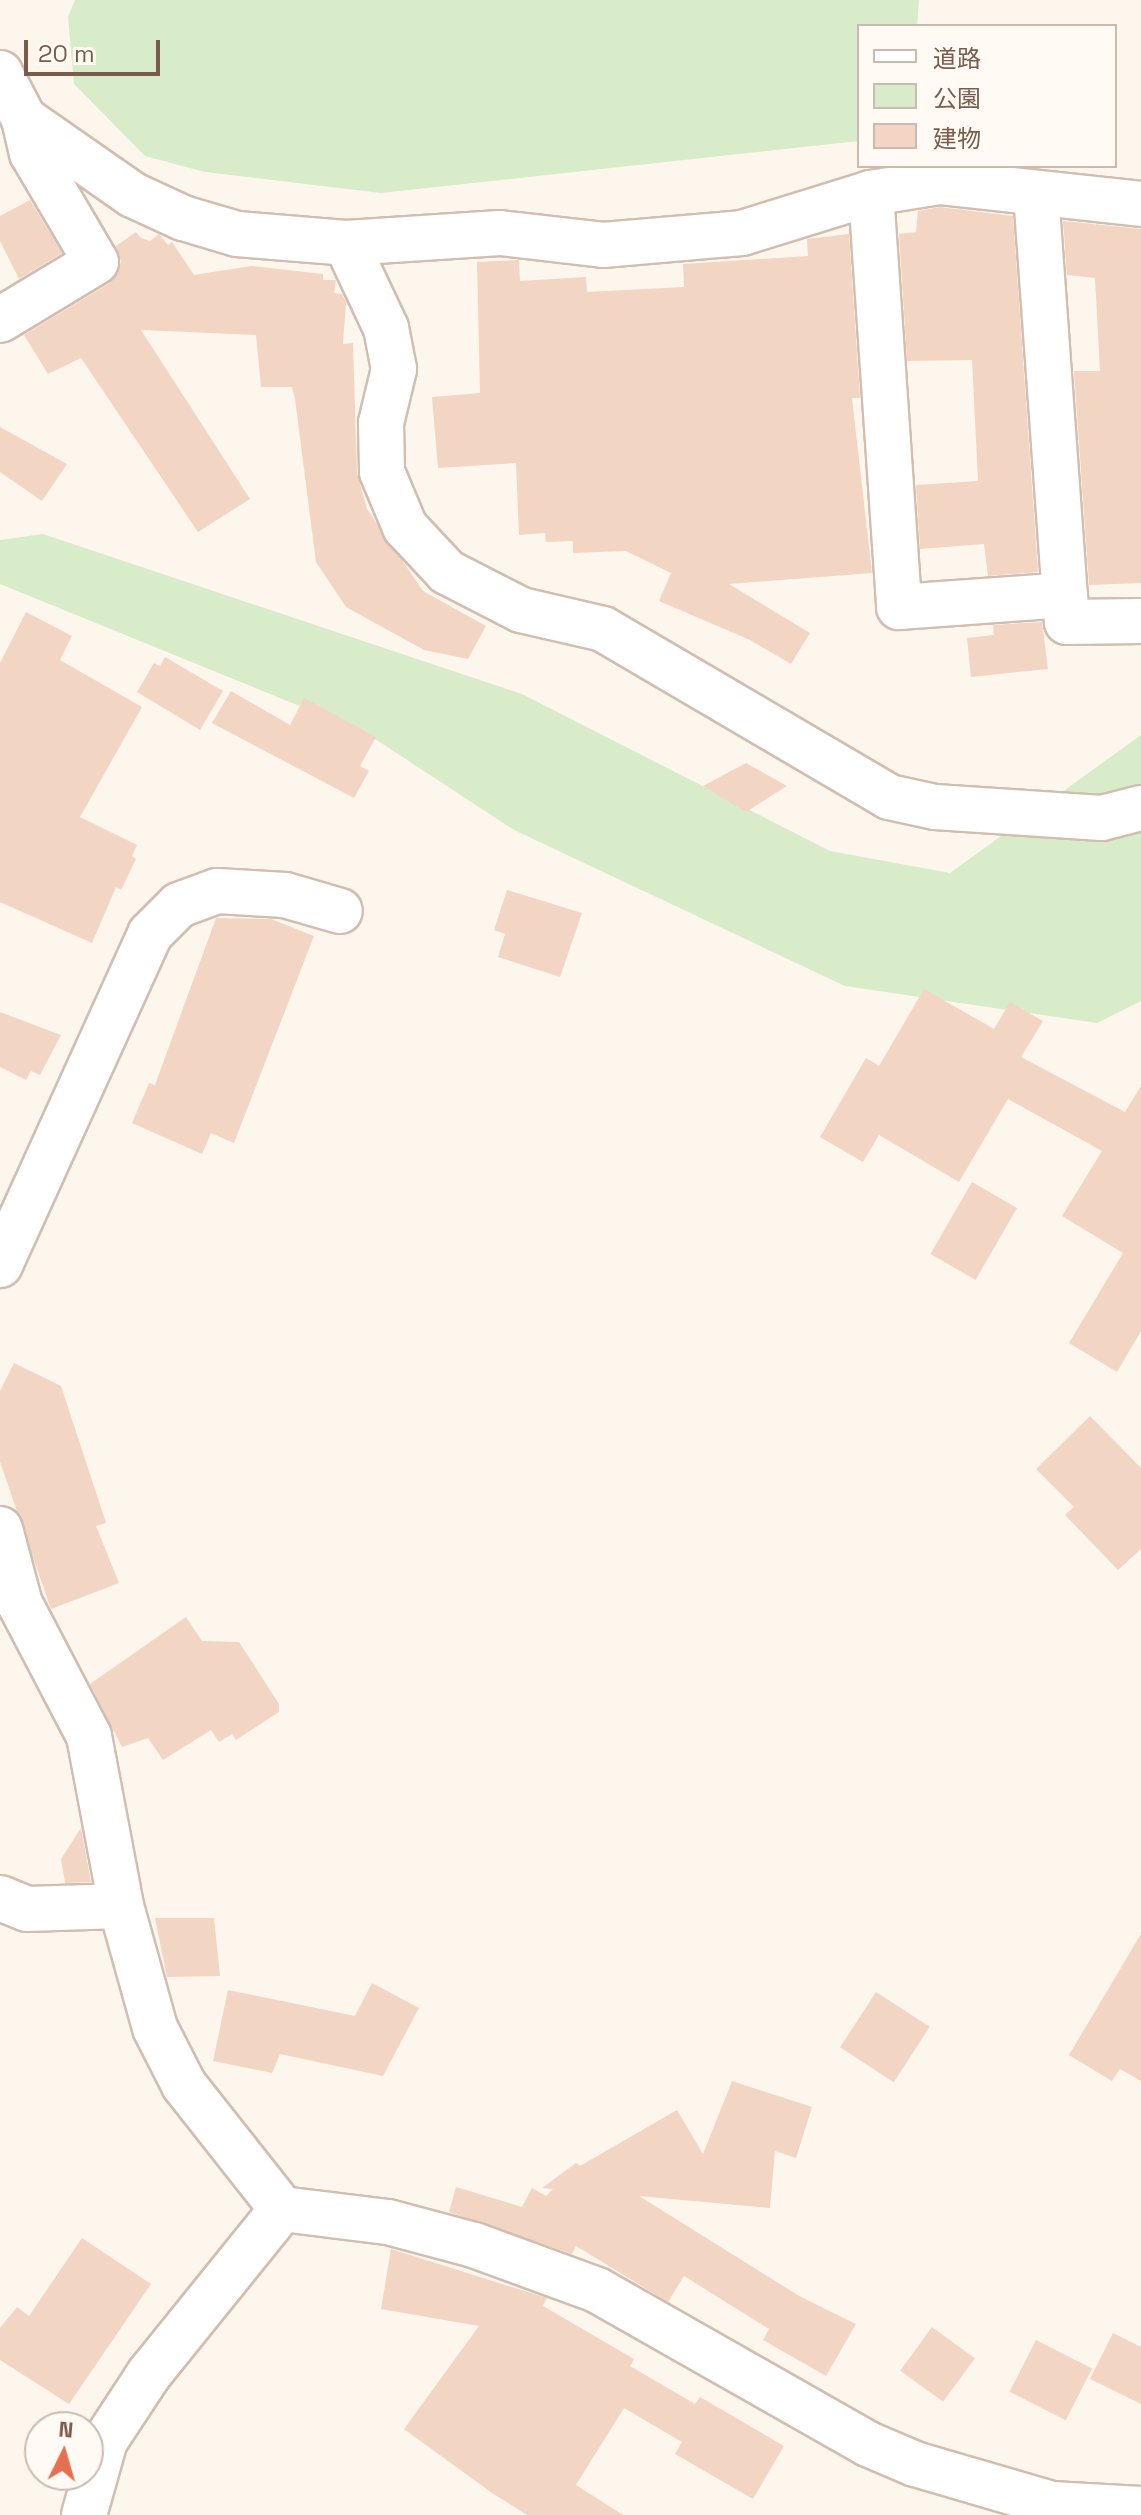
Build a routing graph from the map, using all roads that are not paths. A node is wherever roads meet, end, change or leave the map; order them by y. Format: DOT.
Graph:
graph roads {
  1 [pos="0,73"];
  2 [pos="24,119"];
  3 [pos="871,193"];
  4 [pos="1036,193"];
  5 [pos="1141,204"];
  6 [pos="346,243"];
  7 [pos="0,320"];
  8 [pos="1065,595"];
  9 [pos="1141,621"];
  10 [pos="1141,808"];
  11 [pos="340,911"];
  12 [pos="0,1265"];
  13 [pos="0,1529"];
  14 [pos="0,1898"];
  15 [pos="121,1906"];
  16 [pos="282,2209"];
  17 [pos="1141,2509"];
  18 [pos="84,2515"];
  1 -- 2 [label="street"];
  2 -- 6 [label="street"];
  2 -- 7 [label="street"];
  3 -- 4 [label="street"];
  3 -- 6 [label="street"];
  3 -- 8 [label="street"];
  4 -- 5 [label="street"];
  4 -- 8 [label="street"];
  6 -- 10 [label="street"];
  8 -- 9 [label="street"];
  11 -- 12 [label="street"];
  13 -- 15 [label="street"];
  14 -- 15 [label="street"];
  15 -- 16 [label="street"];
  16 -- 17 [label="street"];
  16 -- 18 [label="street"];
}
